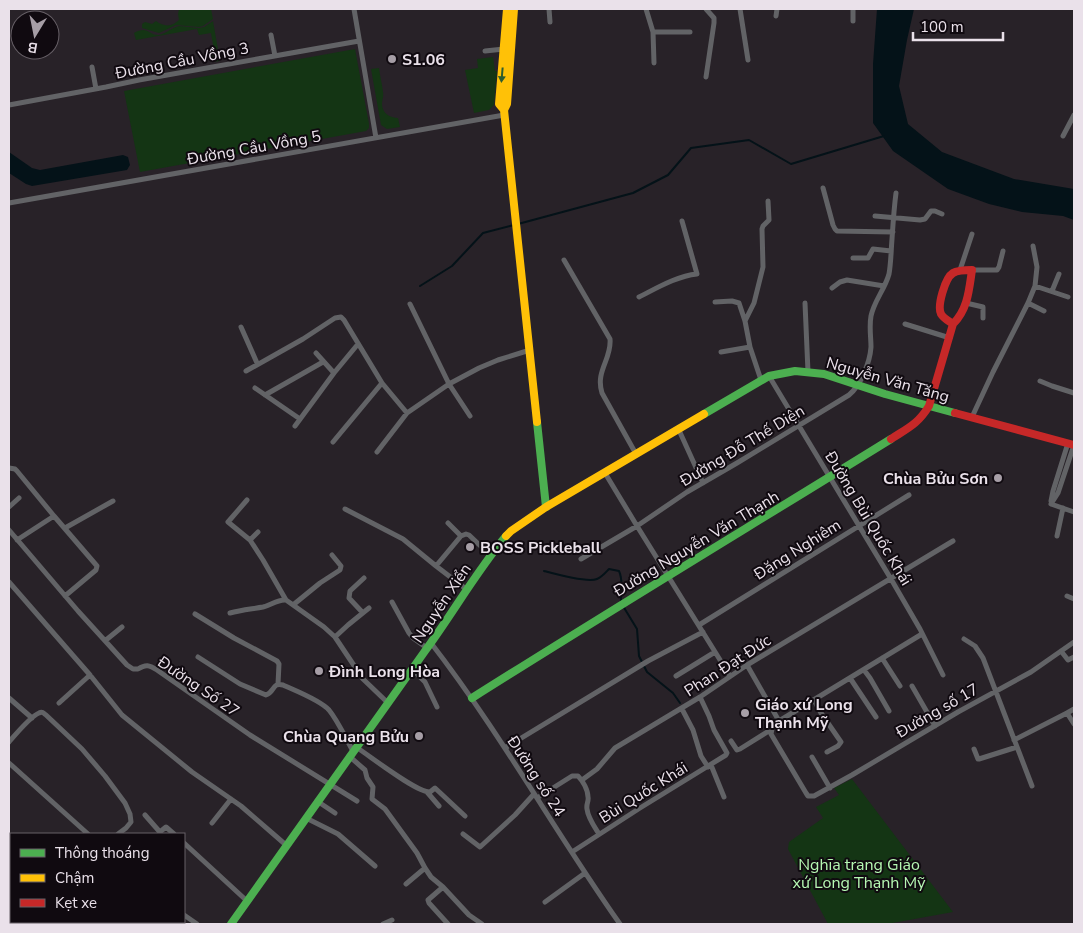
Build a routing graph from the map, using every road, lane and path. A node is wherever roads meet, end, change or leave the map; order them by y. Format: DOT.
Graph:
graph roads {
  1 [pos="354,9"];
  2 [pos="507,9"];
  3 [pos="514,9"];
  4 [pos="549,9"];
  5 [pos="646,9"];
  6 [pos="706,9"];
  7 [pos="740,9"];
  8 [pos="777,9"];
  9 [pos="853,9"];
  10 [pos="776,16"];
  11 [pos="853,21"];
  12 [pos="550,22"];
  13 [pos="654,32"];
  14 [pos="690,32"];
  15 [pos="271,35"];
  16 [pos="359,41"];
  17 [pos="504,50"];
  18 [pos="485,51"];
  19 [pos="275,56"];
  20 [pos="748,60"];
  21 [pos="654,63"];
  22 [pos="92,67"];
  23 [pos="706,77"];
  24 [pos="96,89"];
  25 [pos="9,105"];
  26 [pos="504,112"];
  27 [pos="1074,115"];
  28 [pos="1063,136"];
  29 [pos="376,138"];
  30 [pos="823,188"];
  31 [pos="896,193"];
  32 [pos="768,202"];
  33 [pos="9,203"];
  34 [pos="942,214"];
  35 [pos="875,216"];
  36 [pos="894,218"];
  37 [pos="682,221"];
  38 [pos="893,232"];
  39 [pos="972,234"];
  40 [pos="1033,246"];
  41 [pos="891,251"];
  42 [pos="1003,251"];
  43 [pos="853,258"];
  44 [pos="564,260"];
  45 [pos="960,270"];
  46 [pos="972,270"];
  47 [pos="1059,274"];
  48 [pos="884,286"];
  49 [pos="1035,286"];
  50 [pos="832,288"];
  51 [pos="1052,291"];
  52 [pos="639,297"];
  53 [pos="1068,297"];
  54 [pos="714,302"];
  55 [pos="805,303"];
  56 [pos="966,303"];
  57 [pos="1028,303"];
  58 [pos="410,304"];
  59 [pos="1044,311"];
  60 [pos="983,318"];
  61 [pos="745,321"];
  62 [pos="905,324"];
  63 [pos="953,324"];
  64 [pos="241,326"];
  65 [pos="950,338"];
  66 [pos="358,344"];
  67 [pos="750,347"];
  68 [pos="530,350"];
  69 [pos="721,352"];
  70 [pos="316,353"];
  71 [pos="323,362"];
  72 [pos="257,363"];
  73 [pos="246,371"];
  74 [pos="808,372"];
  75 [pos="334,373"];
  76 [pos="769,376"];
  77 [pos="761,380"];
  78 [pos="1040,381"];
  79 [pos="382,382"];
  80 [pos="449,384"];
  81 [pos="859,384"];
  82 [pos="255,388"];
  83 [pos="1074,392"];
  84 [pos="265,395"];
  85 [pos="929,406"];
  86 [pos="407,413"];
  87 [pos="470,416"];
  88 [pos="972,417"];
  89 [pos="300,419"];
  90 [pos="799,425"];
  91 [pos="295,426"];
  92 [pos="678,428"];
  93 [pos="333,442"];
  94 [pos="1072,444"];
  95 [pos="377,452"];
  96 [pos="636,454"];
  97 [pos="9,468"];
  98 [pos="605,473"];
  99 [pos="830,476"];
  100 [pos="703,483"];
  101 [pos="909,495"];
  102 [pos="19,498"];
  103 [pos="247,500"];
  104 [pos="113,501"];
  105 [pos="9,507"];
  106 [pos="546,507"];
  107 [pos="1063,508"];
  108 [pos="345,509"];
  109 [pos="1074,512"];
  110 [pos="54,516"];
  111 [pos="448,523"];
  112 [pos="859,525"];
  113 [pos="637,526"];
  114 [pos="64,528"];
  115 [pos="9,530"];
  116 [pos="258,532"];
  117 [pos="461,536"];
  118 [pos="1057,536"];
  119 [pos="18,540"];
  120 [pos="250,540"];
  121 [pos="953,541"];
  122 [pos="332,555"];
  123 [pos="490,555"];
  124 [pos="581,558"];
  125 [pos="436,566"];
  126 [pos="668,577"];
  127 [pos="364,578"];
  128 [pos="891,578"];
  129 [pos="9,582"];
  130 [pos="466,589"];
  131 [pos="65,596"];
  132 [pos="1068,596"];
  133 [pos="1074,599"];
  134 [pos="286,600"];
  135 [pos="392,602"];
  136 [pos="293,605"];
  137 [pos="369,608"];
  138 [pos="230,613"];
  139 [pos="363,613"];
  140 [pos="195,614"];
  141 [pos="699,625"];
  142 [pos="122,627"];
  143 [pos="703,632"];
  144 [pos="922,634"];
  145 [pos="335,637"];
  146 [pos="964,639"];
  147 [pos="106,640"];
  148 [pos="1074,642"];
  149 [pos="429,646"];
  150 [pos="1061,651"];
  151 [pos="715,652"];
  152 [pos="198,657"];
  153 [pos="1074,657"];
  154 [pos="882,658"];
  155 [pos="747,665"];
  156 [pos="412,669"];
  157 [pos="864,670"];
  158 [pos="90,675"];
  159 [pos="942,675"];
  160 [pos="676,676"];
  161 [pos="730,676"];
  162 [pos="850,678"];
  163 [pos="278,684"];
  164 [pos="900,686"];
  165 [pos="912,686"];
  166 [pos="995,691"];
  167 [pos="700,697"];
  168 [pos="9,698"];
  169 [pos="472,698"];
  170 [pos="814,700"];
  171 [pos="59,703"];
  172 [pos="388,703"];
  173 [pos="438,707"];
  174 [pos="681,709"];
  175 [pos="1074,709"];
  176 [pos="889,711"];
  177 [pos="1067,713"];
  178 [pos="876,717"];
  179 [pos="32,718"];
  180 [pos="779,721"];
  181 [pos="1074,724"];
  182 [pos="935,726"];
  183 [pos="772,729"];
  184 [pos="1014,740"];
  185 [pos="731,741"];
  186 [pos="9,742"];
  187 [pos="1017,747"];
  188 [pos="505,748"];
  189 [pos="974,749"];
  190 [pos="353,751"];
  191 [pos="827,752"];
  192 [pos="812,757"];
  193 [pos="9,763"];
  194 [pos="710,766"];
  195 [pos="582,780"];
  196 [pos="330,783"];
  197 [pos="1032,786"];
  198 [pos="830,788"];
  199 [pos="427,792"];
  200 [pos="536,796"];
  201 [pos="724,796"];
  202 [pos="231,799"];
  203 [pos="318,801"];
  204 [pos="357,801"];
  205 [pos="439,806"];
  206 [pos="335,813"];
  207 [pos="145,815"];
  208 [pos="465,816"];
  209 [pos="306,818"];
  210 [pos="212,823"];
  211 [pos="87,833"];
  212 [pos="119,833"];
  213 [pos="173,833"];
  214 [pos="463,834"];
  215 [pos="599,834"];
  216 [pos="185,844"];
  217 [pos="286,845"];
  218 [pos="572,852"];
  219 [pos="375,866"];
  220 [pos="425,868"];
  221 [pos="585,873"];
  222 [pos="406,884"];
  223 [pos="443,887"];
  224 [pos="247,901"];
  225 [pos="545,902"];
  226 [pos="185,916"];
  227 [pos="392,920"];
  228 [pos="196,924"];
  229 [pos="233,924"];
  230 [pos="383,924"];
  231 [pos="448,924"];
  232 [pos="482,924"];
  233 [pos="618,924"];
  1 -- 16 [label="street"];
  2 -- 17 [label="main road"];
  3 -- 26 [label="main road"];
  4 -- 12 [label="street"];
  5 -- 13 [label="street"];
  6 -- 23 [label="street"];
  7 -- 20 [label="street"];
  8 -- 10 [label="street"];
  9 -- 11 [label="street"];
  13 -- 14 [label="street"];
  13 -- 21 [label="street"];
  15 -- 19 [label="street"];
  16 -- 19 [label="street, Đường Cầu Vồng 3"];
  16 -- 29 [label="street"];
  17 -- 18 [label="street"];
  17 -- 26 [label="main road, one-way"];
  19 -- 24 [label="street, Đường Cầu Vồng 3"];
  22 -- 24 [label="street"];
  24 -- 25 [label="street, Đường Cầu Vồng 3"];
  26 -- 29 [label="street, Đường Cầu Vồng 5"];
  26 -- 68 [label="main road"];
  27 -- 28 [label="street"];
  29 -- 33 [label="street, Đường Cầu Vồng 5"];
  30 -- 38 [label="street"];
  31 -- 36 [label="street"];
  32 -- 61 [label="street"];
  34 -- 36 [label="street"];
  35 -- 36 [label="street"];
  36 -- 38 [label="street"];
  37 -- 52 [label="street"];
  38 -- 41 [label="street"];
  39 -- 45 [label="street"];
  40 -- 49 [label="street"];
  41 -- 43 [label="street"];
  41 -- 48 [label="street"];
  42 -- 46 [label="street"];
  44 -- 96 [label="street"];
  45 -- 46 [label="main road"];
  45 -- 63 [label="main road"];
  46 -- 56 [label="main road"];
  47 -- 51 [label="street"];
  48 -- 50 [label="street"];
  48 -- 81 [label="street"];
  49 -- 51 [label="street"];
  49 -- 57 [label="street"];
  51 -- 53 [label="street"];
  54 -- 61 [label="street"];
  55 -- 74 [label="street"];
  56 -- 60 [label="street"];
  56 -- 63 [label="main road"];
  57 -- 59 [label="street"];
  57 -- 88 [label="street"];
  58 -- 80 [label="street"];
  61 -- 67 [label="street"];
  62 -- 65 [label="street"];
  63 -- 65 [label="main road"];
  64 -- 72 [label="street"];
  65 -- 85 [label="main road"];
  66 -- 72 [label="street"];
  66 -- 75 [label="street"];
  66 -- 79 [label="street"];
  67 -- 69 [label="street"];
  67 -- 77 [label="street"];
  68 -- 80 [label="street"];
  68 -- 106 [label="main road"];
  70 -- 71 [label="street"];
  71 -- 75 [label="street"];
  71 -- 84 [label="street"];
  72 -- 73 [label="street"];
  74 -- 76 [label="main road, Nguyễn Văn Tăng"];
  74 -- 81 [label="main road, Nguyễn Văn Tăng"];
  75 -- 89 [label="street"];
  76 -- 77 [label="main road, Nguyễn Văn Tăng"];
  76 -- 90 [label="street, Đường Bùi Quốc Khái"];
  77 -- 92 [label="main road, Nguyễn Văn Tăng"];
  78 -- 83 [label="street"];
  79 -- 86 [label="street"];
  79 -- 93 [label="street"];
  80 -- 86 [label="street"];
  80 -- 87 [label="street"];
  81 -- 85 [label="main road, Nguyễn Văn Tăng"];
  81 -- 90 [label="street, Đường Đỗ Thế Diện"];
  82 -- 84 [label="street"];
  84 -- 89 [label="street"];
  85 -- 88 [label="main road, Nguyễn Văn Tăng"];
  85 -- 99 [label="main road, Đường Nguyễn Văn Thạnh"];
  86 -- 95 [label="street"];
  88 -- 94 [label="main road, Nguyễn Văn Tăng"];
  89 -- 91 [label="street"];
  90 -- 99 [label="street, Đường Bùi Quốc Khái"];
  90 -- 100 [label="street, Đường Đỗ Thế Diện"];
  92 -- 96 [label="main road, Nguyễn Văn Tăng"];
  92 -- 100 [label="street"];
  94 -- 107 [label="street"];
  96 -- 98 [label="main road, Nguyễn Văn Tăng"];
  97 -- 110 [label="street"];
  98 -- 106 [label="main road, Nguyễn Văn Tăng"];
  98 -- 113 [label="street"];
  99 -- 112 [label="street, Đường Bùi Quốc Khái"];
  99 -- 126 [label="main road, Đường Nguyễn Văn Thạnh"];
  100 -- 113 [label="street, Đường Đỗ Thế Diện"];
  101 -- 112 [label="street, Đặng Nghiêm"];
  102 -- 105 [label="street"];
  103 -- 120 [label="street"];
  104 -- 114 [label="street"];
  106 -- 123 [label="main road, Nguyễn Xiển"];
  107 -- 109 [label="street"];
  107 -- 118 [label="street"];
  108 -- 125 [label="street"];
  110 -- 114 [label="street"];
  110 -- 119 [label="street"];
  111 -- 117 [label="street"];
  112 -- 128 [label="street, Đường Bùi Quốc Khái"];
  112 -- 141 [label="street, Đặng Nghiêm"];
  113 -- 124 [label="street, Đường Đỗ Thế Diện"];
  113 -- 126 [label="street"];
  114 -- 131 [label="street"];
  115 -- 119 [label="street, Đường Số 27"];
  116 -- 120 [label="street"];
  117 -- 123 [label="street"];
  117 -- 125 [label="street"];
  119 -- 131 [label="street, Đường Số 27"];
  120 -- 134 [label="street"];
  121 -- 128 [label="street, Phan Đạt Đức"];
  122 -- 136 [label="street"];
  123 -- 130 [label="main road, Nguyễn Xiển"];
  125 -- 130 [label="street"];
  126 -- 141 [label="street"];
  126 -- 169 [label="main road, Đường Nguyễn Văn Thạnh"];
  127 -- 139 [label="street"];
  128 -- 144 [label="street, Đường Bùi Quốc Khái"];
  128 -- 155 [label="street, Phan Đạt Đức"];
  129 -- 158 [label="street"];
  130 -- 149 [label="main road, Nguyễn Xiển"];
  131 -- 147 [label="street, Đường Số 27"];
  132 -- 133 [label="street"];
  134 -- 136 [label="street"];
  134 -- 138 [label="street"];
  135 -- 149 [label="street, Đường số 24"];
  136 -- 145 [label="street"];
  137 -- 139 [label="street"];
  139 -- 145 [label="street"];
  140 -- 163 [label="street"];
  141 -- 143 [label="street"];
  142 -- 147 [label="street"];
  143 -- 151 [label="street"];
  143 -- 188 [label="street"];
  144 -- 154 [label="street"];
  144 -- 159 [label="street, Đường Bùi Quốc Khái"];
  145 -- 172 [label="street"];
  146 -- 166 [label="street"];
  147 -- 196 [label="street, Đường Số 27"];
  148 -- 150 [label="street, Đường số 17"];
  149 -- 156 [label="main road, Nguyễn Xiển"];
  149 -- 169 [label="street, Đường số 24"];
  150 -- 153 [label="street"];
  150 -- 166 [label="street, Đường số 17"];
  151 -- 160 [label="street"];
  151 -- 161 [label="street"];
  152 -- 163 [label="street"];
  154 -- 157 [label="street"];
  154 -- 164 [label="street"];
  155 -- 161 [label="street, Phan Đạt Đức"];
  155 -- 180 [label="street"];
  156 -- 172 [label="main road, Nguyễn Xiển"];
  156 -- 173 [label="street"];
  157 -- 162 [label="street"];
  157 -- 176 [label="street"];
  158 -- 171 [label="street"];
  158 -- 202 [label="street"];
  161 -- 167 [label="street, Phan Đạt Đức"];
  162 -- 170 [label="street"];
  162 -- 178 [label="street"];
  163 -- 190 [label="street"];
  165 -- 182 [label="street"];
  166 -- 182 [label="street, Đường số 17"];
  166 -- 184 [label="street"];
  167 -- 174 [label="street, Phan Đạt Đức"];
  167 -- 194 [label="street, Bùi Quốc Khái"];
  168 -- 179 [label="street"];
  169 -- 188 [label="street, Đường số 24"];
  170 -- 180 [label="street"];
  170 -- 191 [label="street"];
  172 -- 190 [label="main road, Nguyễn Xiển"];
  174 -- 194 [label="street"];
  174 -- 195 [label="street, Phan Đạt Đức"];
  175 -- 177 [label="street"];
  177 -- 181 [label="street"];
  177 -- 184 [label="street"];
  179 -- 186 [label="street"];
  179 -- 212 [label="street"];
  180 -- 183 [label="street"];
  182 -- 198 [label="street, Đường số 17"];
  183 -- 185 [label="street"];
  183 -- 198 [label="street, Đường số 17"];
  184 -- 187 [label="street"];
  187 -- 189 [label="street"];
  187 -- 197 [label="street"];
  188 -- 200 [label="street, Đường số 24"];
  190 -- 196 [label="main road, Nguyễn Xiển"];
  190 -- 199 [label="street"];
  190 -- 220 [label="street"];
  192 -- 198 [label="street"];
  193 -- 211 [label="street"];
  194 -- 201 [label="street"];
  194 -- 215 [label="street, Bùi Quốc Khái"];
  195 -- 200 [label="street"];
  195 -- 215 [label="street"];
  196 -- 203 [label="main road, Nguyễn Xiển"];
  196 -- 204 [label="street, Đường Số 27"];
  199 -- 205 [label="street"];
  199 -- 208 [label="street"];
  200 -- 214 [label="street"];
  200 -- 218 [label="street, Đường số 24"];
  202 -- 210 [label="street"];
  202 -- 217 [label="street"];
  203 -- 206 [label="street"];
  203 -- 209 [label="main road, Nguyễn Xiển"];
  207 -- 213 [label="street"];
  209 -- 217 [label="main road, Nguyễn Xiển"];
  209 -- 219 [label="street"];
  215 -- 218 [label="street, Bùi Quốc Khái"];
  216 -- 224 [label="street"];
  217 -- 224 [label="main road, Nguyễn Xiển"];
  218 -- 221 [label="street, Đường số 24"];
  220 -- 222 [label="street"];
  220 -- 223 [label="street"];
  221 -- 225 [label="street"];
  221 -- 233 [label="street, Đường số 24"];
  223 -- 231 [label="street"];
  223 -- 232 [label="street"];
  224 -- 229 [label="main road, Nguyễn Xiển"];
  226 -- 228 [label="street"];
  227 -- 230 [label="street"];
}
